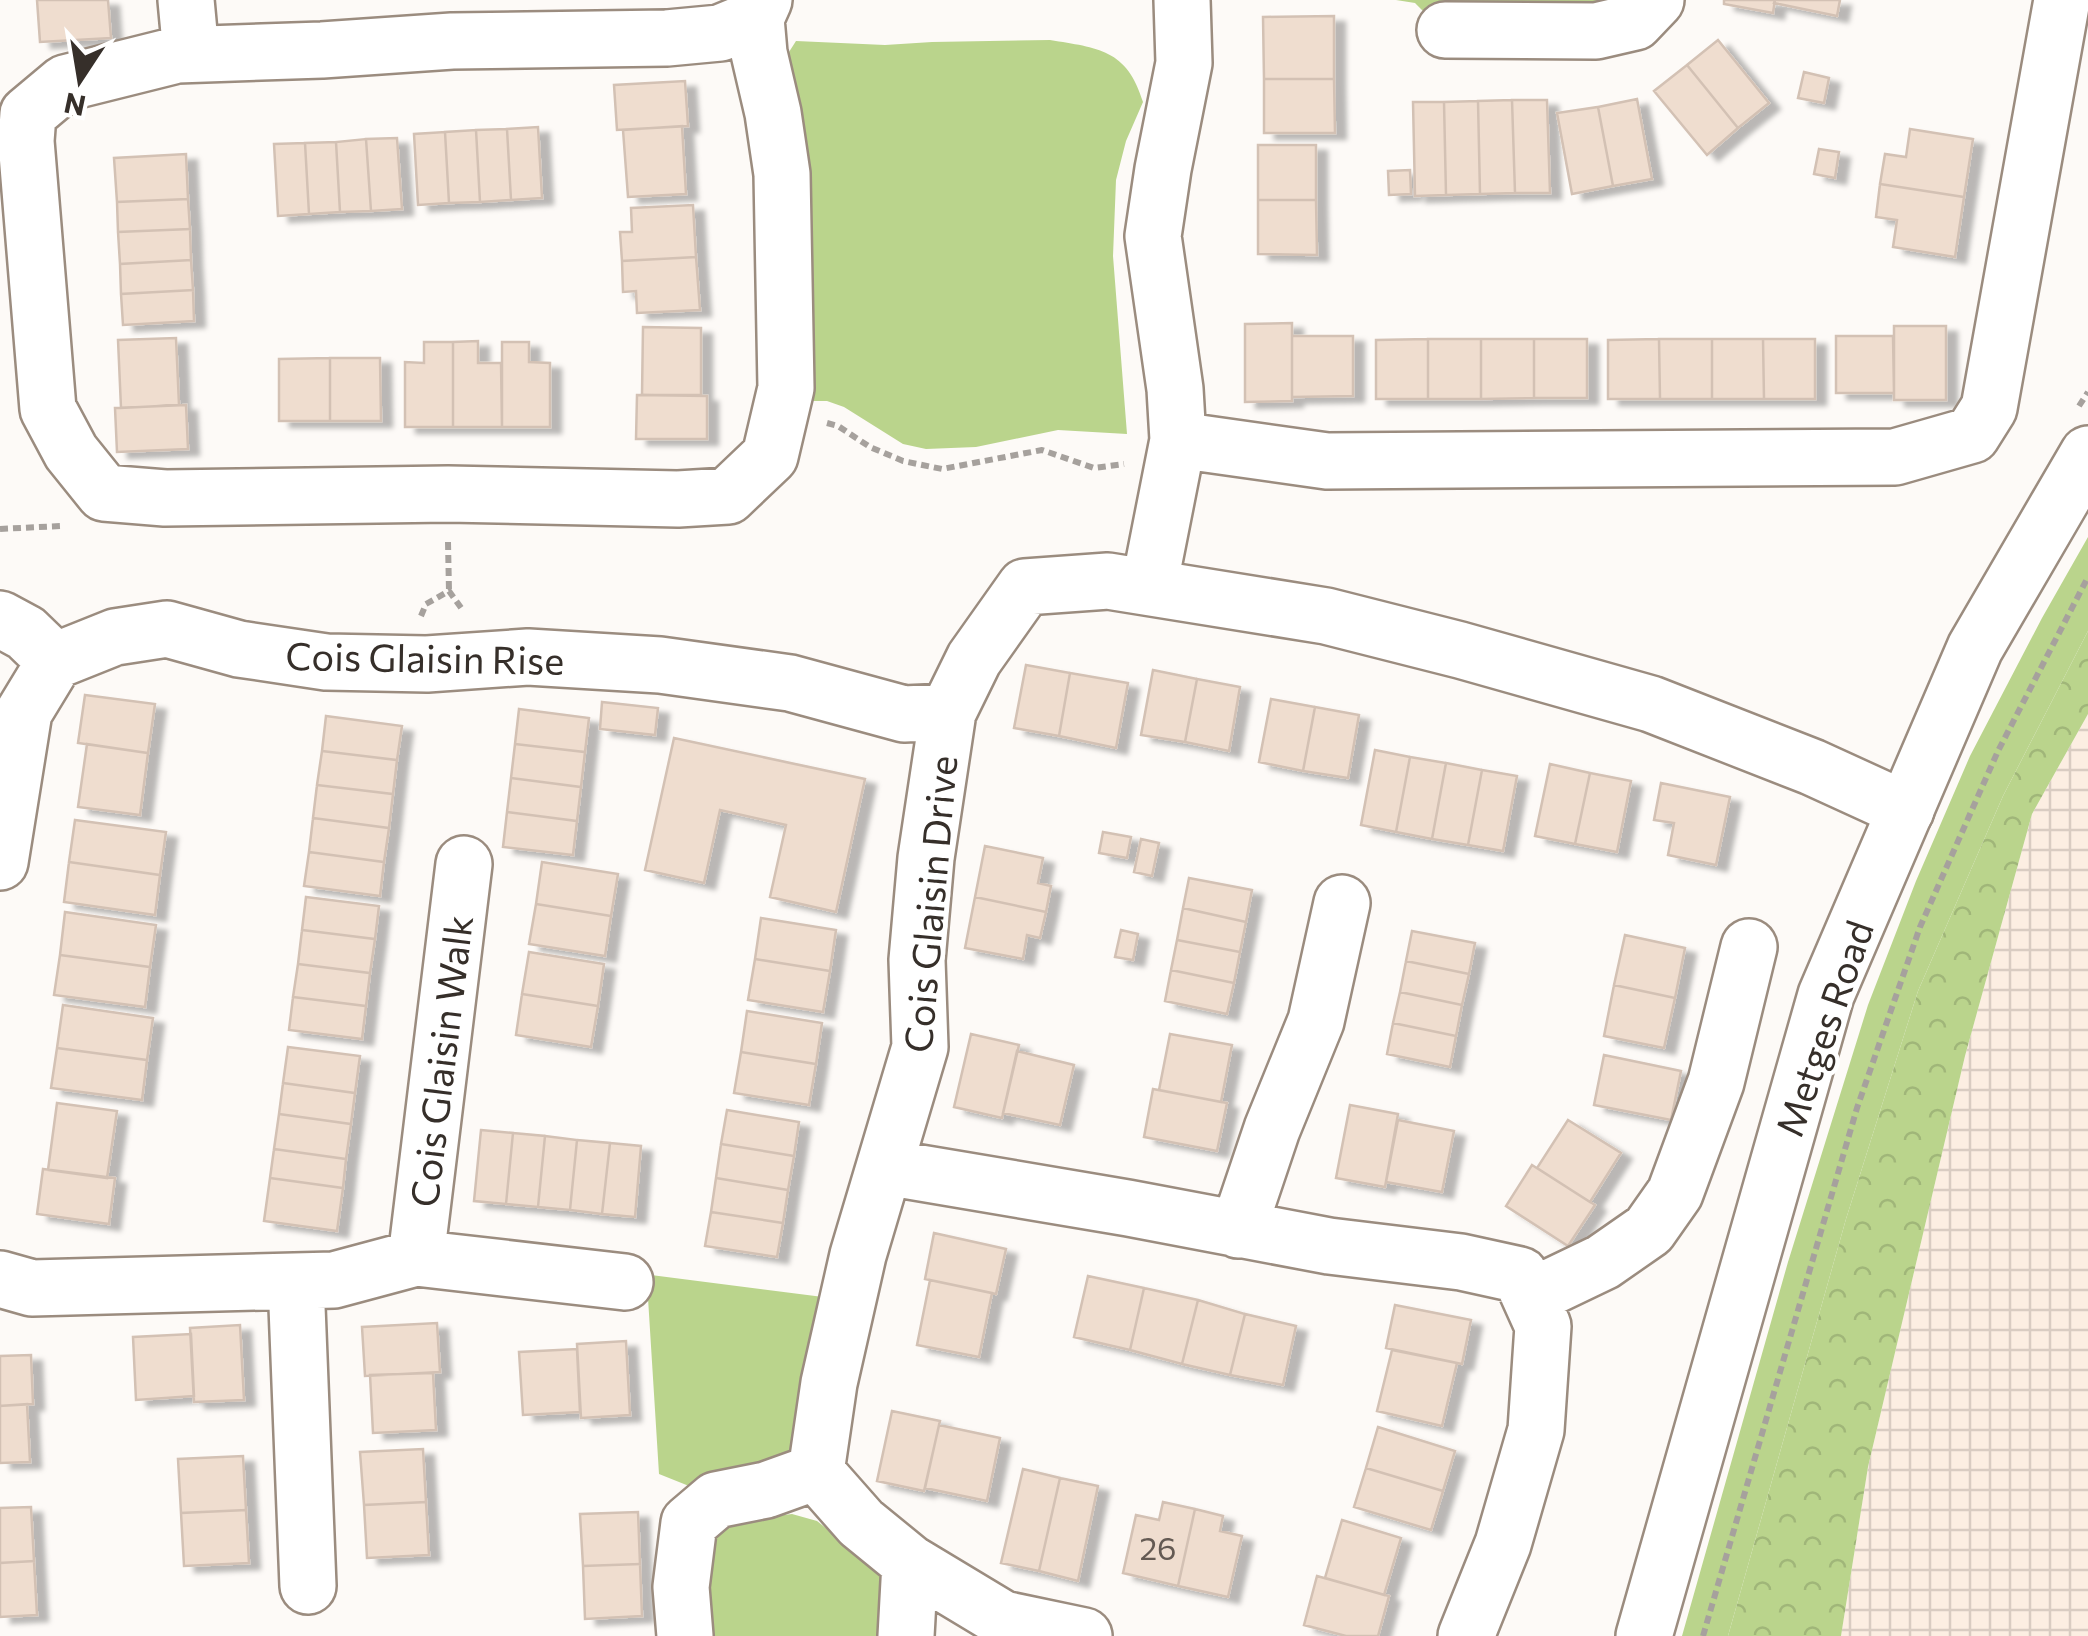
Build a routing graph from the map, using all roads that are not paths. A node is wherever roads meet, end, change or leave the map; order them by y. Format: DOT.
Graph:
graph roads {
  1 [pos="186,0"];
  2 [pos="1140,0"];
  3 [pos="1182,0"];
  4 [pos="1656,0"];
  5 [pos="2062,0"];
  6 [pos="760,9"];
  7 [pos="1445,30"];
  8 [pos="191,54"];
  9 [pos="14,153"];
  10 [pos="1177,448"];
  11 [pos="2088,454"];
  12 [pos="1149,586"];
  13 [pos="0,619"];
  14 [pos="55,660"];
  15 [pos="948,712"];
  16 [pos="1906,810"];
  17 [pos="0,862"];
  18 [pos="464,864"];
  19 [pos="1342,903"];
  20 [pos="1749,946"];
  21 [pos="885,1167"];
  22 [pos="1238,1230"];
  23 [pos="416,1258"];
  24 [pos="0,1279"];
  25 [pos="296,1280"];
  26 [pos="625,1282"];
  27 [pos="1530,1297"];
  28 [pos="816,1472"];
  29 [pos="910,1563"];
  30 [pos="308,1586"];
  31 [pos="685,1636"];
  32 [pos="906,1636"];
  33 [pos="1084,1636"];
  34 [pos="1466,1636"];
  35 [pos="1644,1636"];
  1 -- 8 [label="street"];
  2 -- 3 [label="street"];
  3 -- 10 [label="street"];
  4 -- 7 [label="street"];
  5 -- 10 [label="street"];
  6 -- 8 [label="street"];
  6 -- 9 [label="street"];
  8 -- 9 [label="street"];
  10 -- 12 [label="street"];
  11 -- 16 [label="street, Metges Road"];
  12 -- 15 [label="street, Cois Glaisin Drive"];
  12 -- 16 [label="street"];
  13 -- 14 [label="street"];
  14 -- 15 [label="street, Cois Glaisin Rise"];
  14 -- 17 [label="street"];
  15 -- 21 [label="street, Cois Glaisin Drive"];
  16 -- 35 [label="street, Metges Road"];
  18 -- 23 [label="street, Cois Glaisin Walk"];
  19 -- 22 [label="street"];
  20 -- 27 [label="street"];
  21 -- 22 [label="street"];
  21 -- 28 [label="street, Cois Glaisin Drive"];
  22 -- 27 [label="street"];
  23 -- 25 [label="street, Cois Glaisin Walk"];
  23 -- 26 [label="street, Cois Glaisin Walk"];
  24 -- 25 [label="street, Cois Glaisin Walk"];
  25 -- 30 [label="street"];
  27 -- 34 [label="street"];
  28 -- 29 [label="street"];
  28 -- 31 [label="street"];
  29 -- 32 [label="street"];
  29 -- 33 [label="street"];
}
